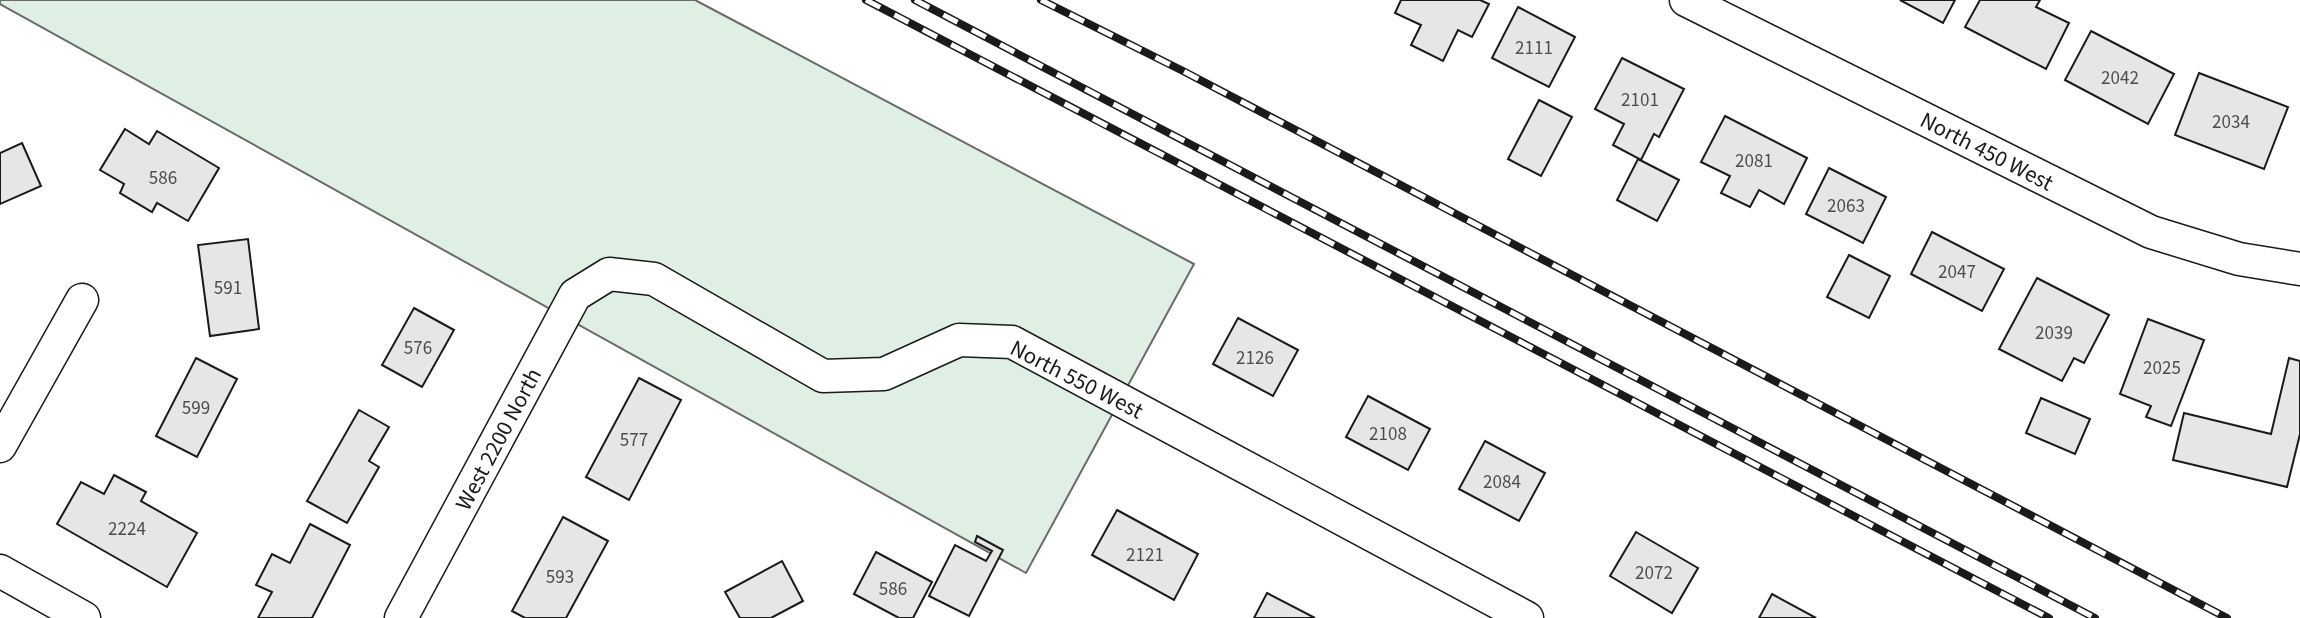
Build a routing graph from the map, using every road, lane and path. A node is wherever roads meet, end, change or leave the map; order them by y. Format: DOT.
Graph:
graph roads {
  1 [pos="1686,0"];
  2 [pos="2300,269"];
  3 [pos="609,274"];
  4 [pos="82,300"];
  5 [pos="0,446"];
  6 [pos="0,571"];
  7 [pos="85,618"];
  8 [pos="401,618"];
  9 [pos="1527,618"];
  1 -- 2 [label="street, North 450 West"];
  3 -- 8 [label="street, West 2200 North"];
  3 -- 9 [label="street, North 550 West"];
  4 -- 5 [label="street"];
  6 -- 7 [label="street"];
}
